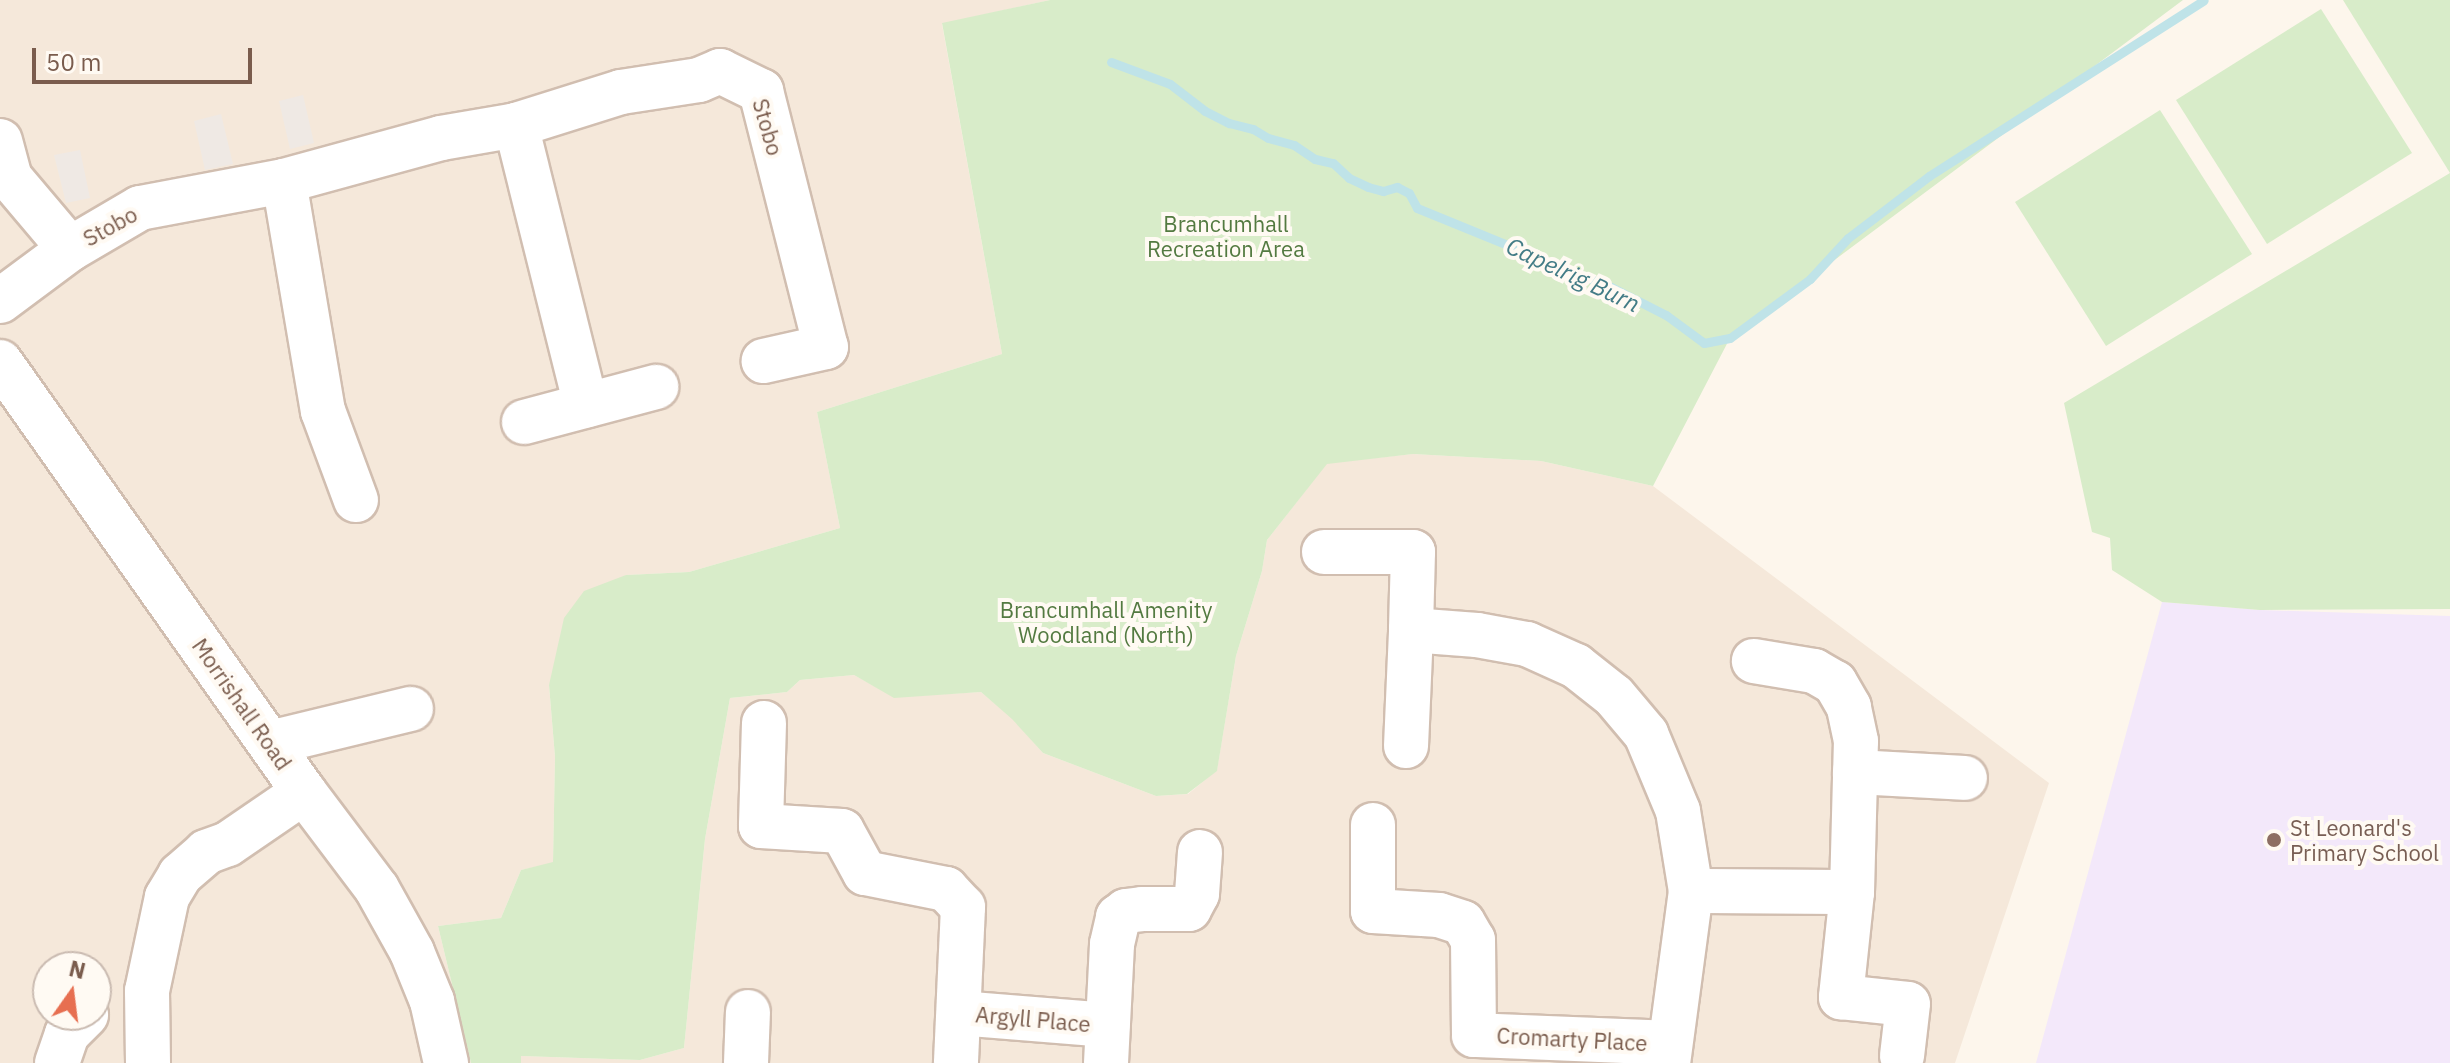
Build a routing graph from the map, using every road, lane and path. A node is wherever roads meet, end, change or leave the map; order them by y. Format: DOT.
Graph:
graph roads {
  1 [pos="516,125"];
  2 [pos="0,141"];
  3 [pos="284,181"];
  4 [pos="70,249"];
  5 [pos="0,301"];
  6 [pos="764,361"];
  7 [pos="0,362"];
  8 [pos="656,387"];
  9 [pos="586,405"];
  10 [pos="524,422"];
  11 [pos="356,500"];
  12 [pos="1324,552"];
  13 [pos="1411,630"];
  14 [pos="1754,661"];
  15 [pos="411,709"];
  16 [pos="764,723"];
  17 [pos="270,743"];
  18 [pos="1406,746"];
  19 [pos="1855,772"];
  20 [pos="1965,778"];
  21 [pos="304,792"];
  22 [pos="1373,825"];
  23 [pos="1200,852"];
  24 [pos="1691,891"];
  25 [pos="1852,892"];
  26 [pos="147,991"];
  27 [pos="112,1005"];
  28 [pos="748,1012"];
  29 [pos="959,1013"];
  30 [pos="70,1031"];
  31 [pos="1107,1044"];
  32 [pos="1474,1049"];
  33 [pos="1669,1053"];
  34 [pos="1902,1056"];
  35 [pos="57,1063"];
  36 [pos="148,1063"];
  37 [pos="446,1063"];
  38 [pos="746,1063"];
  39 [pos="956,1063"];
  1 -- 3 [label="street, Stobo"];
  1 -- 6 [label="street, Stobo"];
  1 -- 9 [label="street"];
  2 -- 4 [label="street"];
  3 -- 4 [label="street, Stobo"];
  3 -- 11 [label="street"];
  4 -- 5 [label="street, Stobo"];
  7 -- 17 [label="street, Morrishall Road"];
  8 -- 9 [label="street"];
  9 -- 10 [label="street"];
  12 -- 13 [label="street"];
  13 -- 18 [label="street"];
  13 -- 24 [label="street"];
  14 -- 19 [label="street"];
  15 -- 17 [label="street"];
  16 -- 29 [label="street"];
  17 -- 21 [label="street, Morrishall Road"];
  19 -- 20 [label="street"];
  19 -- 25 [label="street"];
  21 -- 26 [label="street"];
  21 -- 37 [label="street, Morrishall Road"];
  22 -- 32 [label="street, Cromarty Place"];
  23 -- 31 [label="street, Argyll Place"];
  24 -- 25 [label="street"];
  24 -- 33 [label="street"];
  25 -- 34 [label="street"];
  26 -- 27 [label="street"];
  26 -- 36 [label="street"];
  28 -- 38 [label="street"];
  29 -- 31 [label="street, Argyll Place"];
  29 -- 39 [label="street"];
  30 -- 35 [label="street"];
  32 -- 33 [label="street, Cromarty Place"];
}
